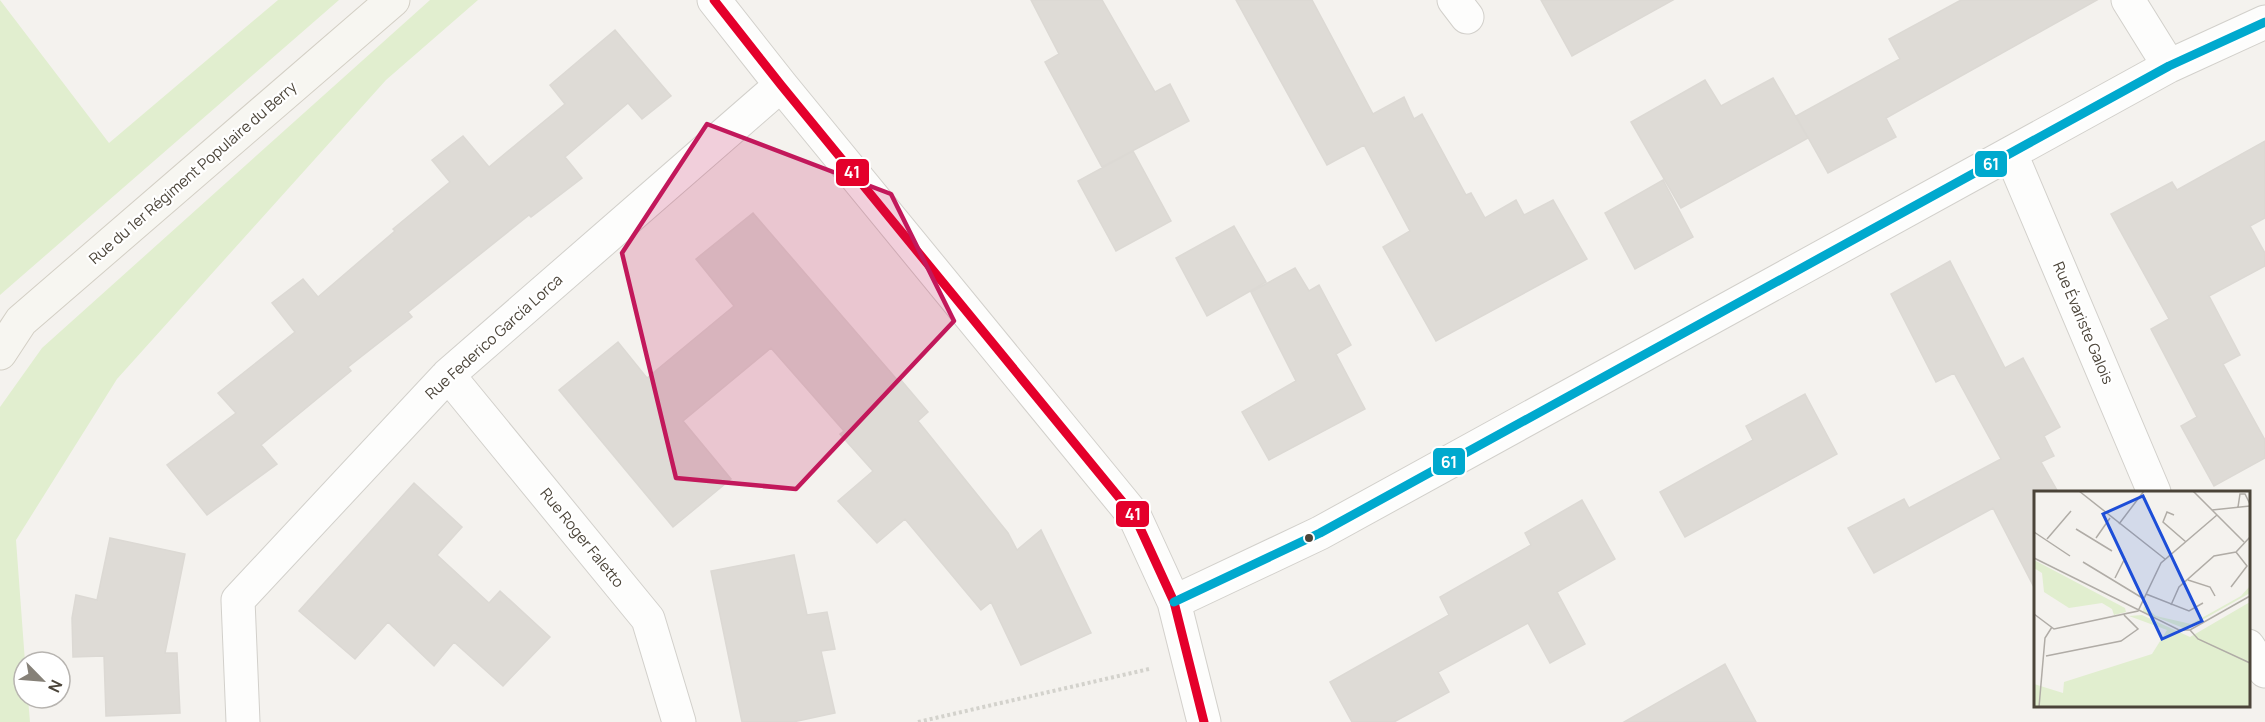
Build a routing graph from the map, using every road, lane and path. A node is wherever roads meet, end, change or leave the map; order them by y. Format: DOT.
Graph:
graph roads {
  1 [pos="393,0"];
  2 [pos="2128,0"];
  3 [pos="720,2"];
  4 [pos="2265,22"];
  5 [pos="2169,66"];
  6 [pos="781,86"];
  7 [pos="2011,154"];
  8 [pos="0,352"];
  9 [pos="448,375"];
  10 [pos="2154,491"];
  11 [pos="1174,602"];
  12 [pos="2250,649"];
  13 [pos="1188,661"];
  14 [pos="2265,671"];
  15 [pos="243,722"];
  16 [pos="679,722"];
  17 [pos="918,722"];
  18 [pos="1204,722"];
  1 -- 8 [label="main road, Rue du 1er Régiment Populaire du Berry"];
  2 -- 5 [label="street"];
  3 -- 6 [label="street"];
  4 -- 5 [label="street"];
  5 -- 7 [label="street"];
  6 -- 9 [label="street, Rue Federico García Lorca"];
  6 -- 11 [label="street"];
  7 -- 10 [label="street, Rue Évariste Galois"];
  7 -- 11 [label="street"];
  9 -- 15 [label="street, Rue Federico García Lorca"];
  9 -- 16 [label="street, Rue Roger Faletto"];
  11 -- 13 [label="street"];
  12 -- 14 [label="street"];
  13 -- 17 [label="path"];
  13 -- 18 [label="street"];
}
